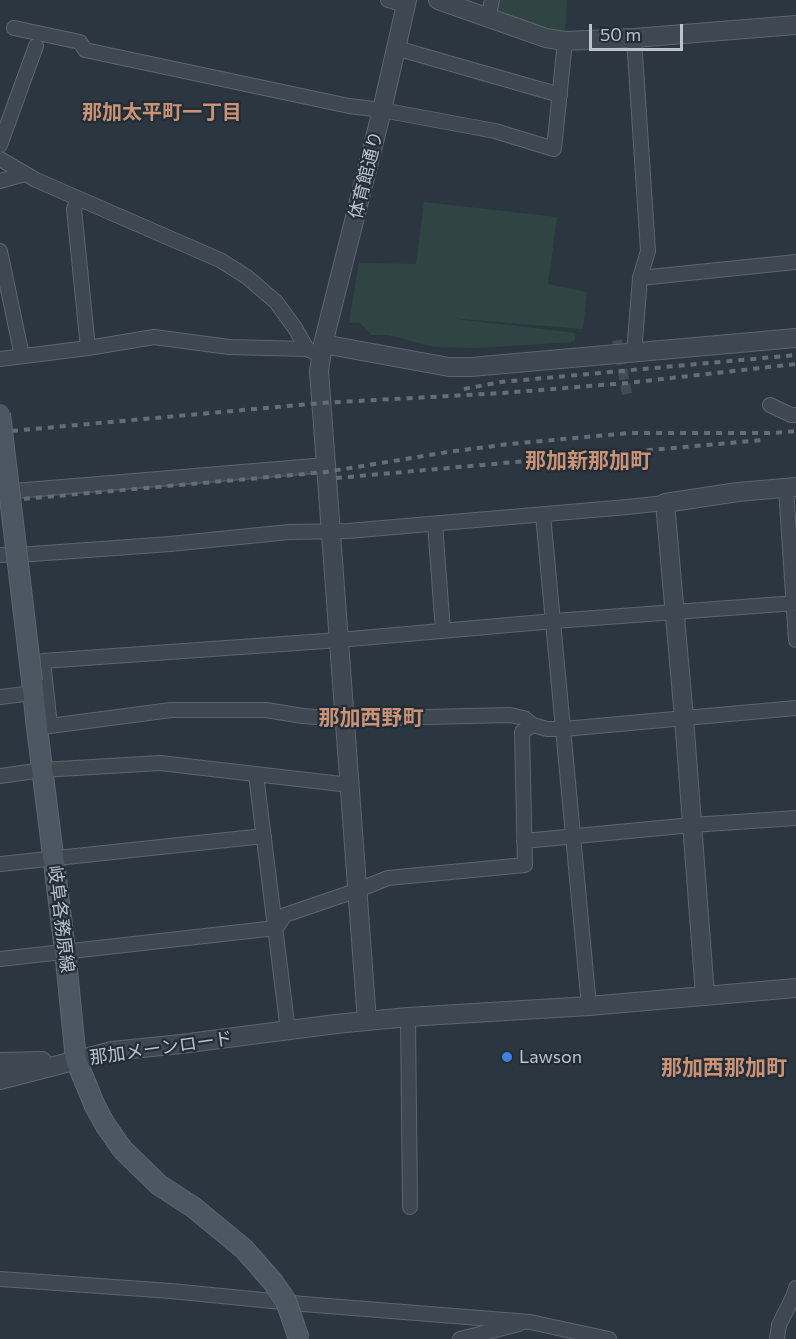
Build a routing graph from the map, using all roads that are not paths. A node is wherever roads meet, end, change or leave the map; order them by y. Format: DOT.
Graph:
graph roads {
  1 [pos="388,0"];
  2 [pos="438,0"];
  3 [pos="406,3"];
  4 [pos="490,9"];
  5 [pos="796,25"];
  6 [pos="14,28"];
  7 [pos="634,38"];
  8 [pos="565,41"];
  9 [pos="36,46"];
  10 [pos="396,48"];
  11 [pos="560,95"];
  12 [pos="382,110"];
  13 [pos="0,145"];
  14 [pos="0,159"];
  15 [pos="25,174"];
  16 [pos="0,181"];
  17 [pos="78,199"];
  18 [pos="0,251"];
  19 [pos="796,262"];
  20 [pos="640,278"];
  21 [pos="796,338"];
  22 [pos="88,348"];
  23 [pos="316,350"];
  24 [pos="634,353"];
  25 [pos="22,356"];
  26 [pos="0,359"];
  27 [pos="770,405"];
  28 [pos="0,414"];
  29 [pos="796,415"];
  30 [pos="326,465"];
  31 [pos="791,487"];
  32 [pos="0,492"];
  33 [pos="665,503"];
  34 [pos="543,514"];
  35 [pos="435,524"];
  36 [pos="330,531"];
  37 [pos="0,555"];
  38 [pos="794,603"];
  39 [pos="675,612"];
  40 [pos="554,621"];
  41 [pos="443,631"];
  42 [pos="339,640"];
  43 [pos="796,640"];
  44 [pos="33,687"];
  45 [pos="0,697"];
  46 [pos="796,708"];
  47 [pos="684,718"];
  48 [pos="345,719"];
  49 [pos="532,725"];
  50 [pos="44,727"];
  51 [pos="564,729"];
  52 [pos="42,770"];
  53 [pos="256,775"];
  54 [pos="0,776"];
  55 [pos="350,785"];
  56 [pos="796,818"];
  57 [pos="692,825"];
  58 [pos="264,836"];
  59 [pos="573,837"];
  60 [pos="524,841"];
  61 [pos="53,858"];
  62 [pos="0,864"];
  63 [pos="358,890"];
  64 [pos="276,928"];
  65 [pos="65,950"];
  66 [pos="0,958"];
  67 [pos="796,988"];
  68 [pos="705,995"];
  69 [pos="589,1006"];
  70 [pos="408,1017"];
  71 [pos="367,1021"];
  72 [pos="288,1030"];
  73 [pos="76,1060"];
  74 [pos="0,1062"];
  75 [pos="0,1080"];
  76 [pos="410,1207"];
  77 [pos="0,1279"];
  78 [pos="796,1288"];
  79 [pos="530,1322"];
  80 [pos="299,1339"];
  81 [pos="460,1339"];
  82 [pos="609,1339"];
  83 [pos="777,1339"];
  1 -- 3 [label="street"];
  2 -- 4 [label="street"];
  3 -- 10 [label="street, 体育館通り"];
  4 -- 8 [label="street"];
  5 -- 7 [label="street"];
  6 -- 12 [label="street"];
  7 -- 8 [label="street"];
  7 -- 20 [label="street"];
  8 -- 11 [label="street"];
  9 -- 13 [label="street"];
  10 -- 11 [label="street"];
  10 -- 12 [label="street, 体育館通り"];
  11 -- 12 [label="street"];
  12 -- 23 [label="street, 体育館通り"];
  14 -- 15 [label="street"];
  15 -- 16 [label="street"];
  15 -- 17 [label="street"];
  17 -- 22 [label="street"];
  17 -- 23 [label="street"];
  18 -- 25 [label="street"];
  19 -- 20 [label="street"];
  20 -- 24 [label="street"];
  21 -- 24 [label="street"];
  22 -- 23 [label="street"];
  22 -- 25 [label="street"];
  23 -- 24 [label="street"];
  23 -- 30 [label="street, 体育館通り"];
  25 -- 26 [label="street"];
  27 -- 29 [label="street"];
  28 -- 44 [label="main road, 岐阜各務原線, bridge"];
  30 -- 32 [label="street"];
  30 -- 36 [label="street, 体育館通り"];
  31 -- 33 [label="street"];
  31 -- 38 [label="street"];
  33 -- 34 [label="street"];
  33 -- 39 [label="street"];
  34 -- 35 [label="street"];
  34 -- 40 [label="street"];
  35 -- 36 [label="street"];
  35 -- 41 [label="street"];
  36 -- 37 [label="street"];
  36 -- 42 [label="street, 体育館通り"];
  38 -- 39 [label="street"];
  38 -- 43 [label="street"];
  39 -- 40 [label="street"];
  39 -- 47 [label="street"];
  40 -- 41 [label="street"];
  40 -- 51 [label="street"];
  41 -- 42 [label="street"];
  42 -- 48 [label="street, 体育館通り"];
  42 -- 50 [label="street"];
  44 -- 45 [label="street"];
  44 -- 50 [label="main road, 岐阜各務原線"];
  46 -- 47 [label="street"];
  47 -- 51 [label="street"];
  47 -- 57 [label="street"];
  48 -- 49 [label="street"];
  48 -- 50 [label="street"];
  48 -- 55 [label="street, 体育館通り"];
  49 -- 51 [label="street"];
  49 -- 60 [label="street"];
  50 -- 52 [label="main road, 岐阜各務原線"];
  51 -- 59 [label="street"];
  52 -- 53 [label="street"];
  52 -- 54 [label="street"];
  52 -- 61 [label="main road, 岐阜各務原線"];
  53 -- 55 [label="street"];
  53 -- 58 [label="street"];
  55 -- 63 [label="street, 体育館通り"];
  56 -- 57 [label="street"];
  57 -- 59 [label="street"];
  57 -- 68 [label="street"];
  58 -- 61 [label="street"];
  58 -- 64 [label="street"];
  59 -- 60 [label="street"];
  59 -- 69 [label="street"];
  60 -- 63 [label="street"];
  61 -- 62 [label="street"];
  61 -- 65 [label="main road, 岐阜各務原線"];
  63 -- 64 [label="street"];
  63 -- 71 [label="street, 体育館通り"];
  64 -- 65 [label="street"];
  64 -- 72 [label="street"];
  65 -- 66 [label="street"];
  65 -- 73 [label="main road, 岐阜各務原線"];
  67 -- 68 [label="street"];
  68 -- 69 [label="street"];
  69 -- 70 [label="street"];
  70 -- 71 [label="street, 那加メーンロード"];
  70 -- 76 [label="street"];
  71 -- 72 [label="street, 那加メーンロード"];
  72 -- 73 [label="street, 那加メーンロード"];
  73 -- 74 [label="street"];
  73 -- 75 [label="street, 那加メーンロード"];
  73 -- 80 [label="main road, 岐阜各務原線, bridge"];
  77 -- 79 [label="street"];
  78 -- 83 [label="street"];
  79 -- 81 [label="street"];
  79 -- 82 [label="street"];
}
